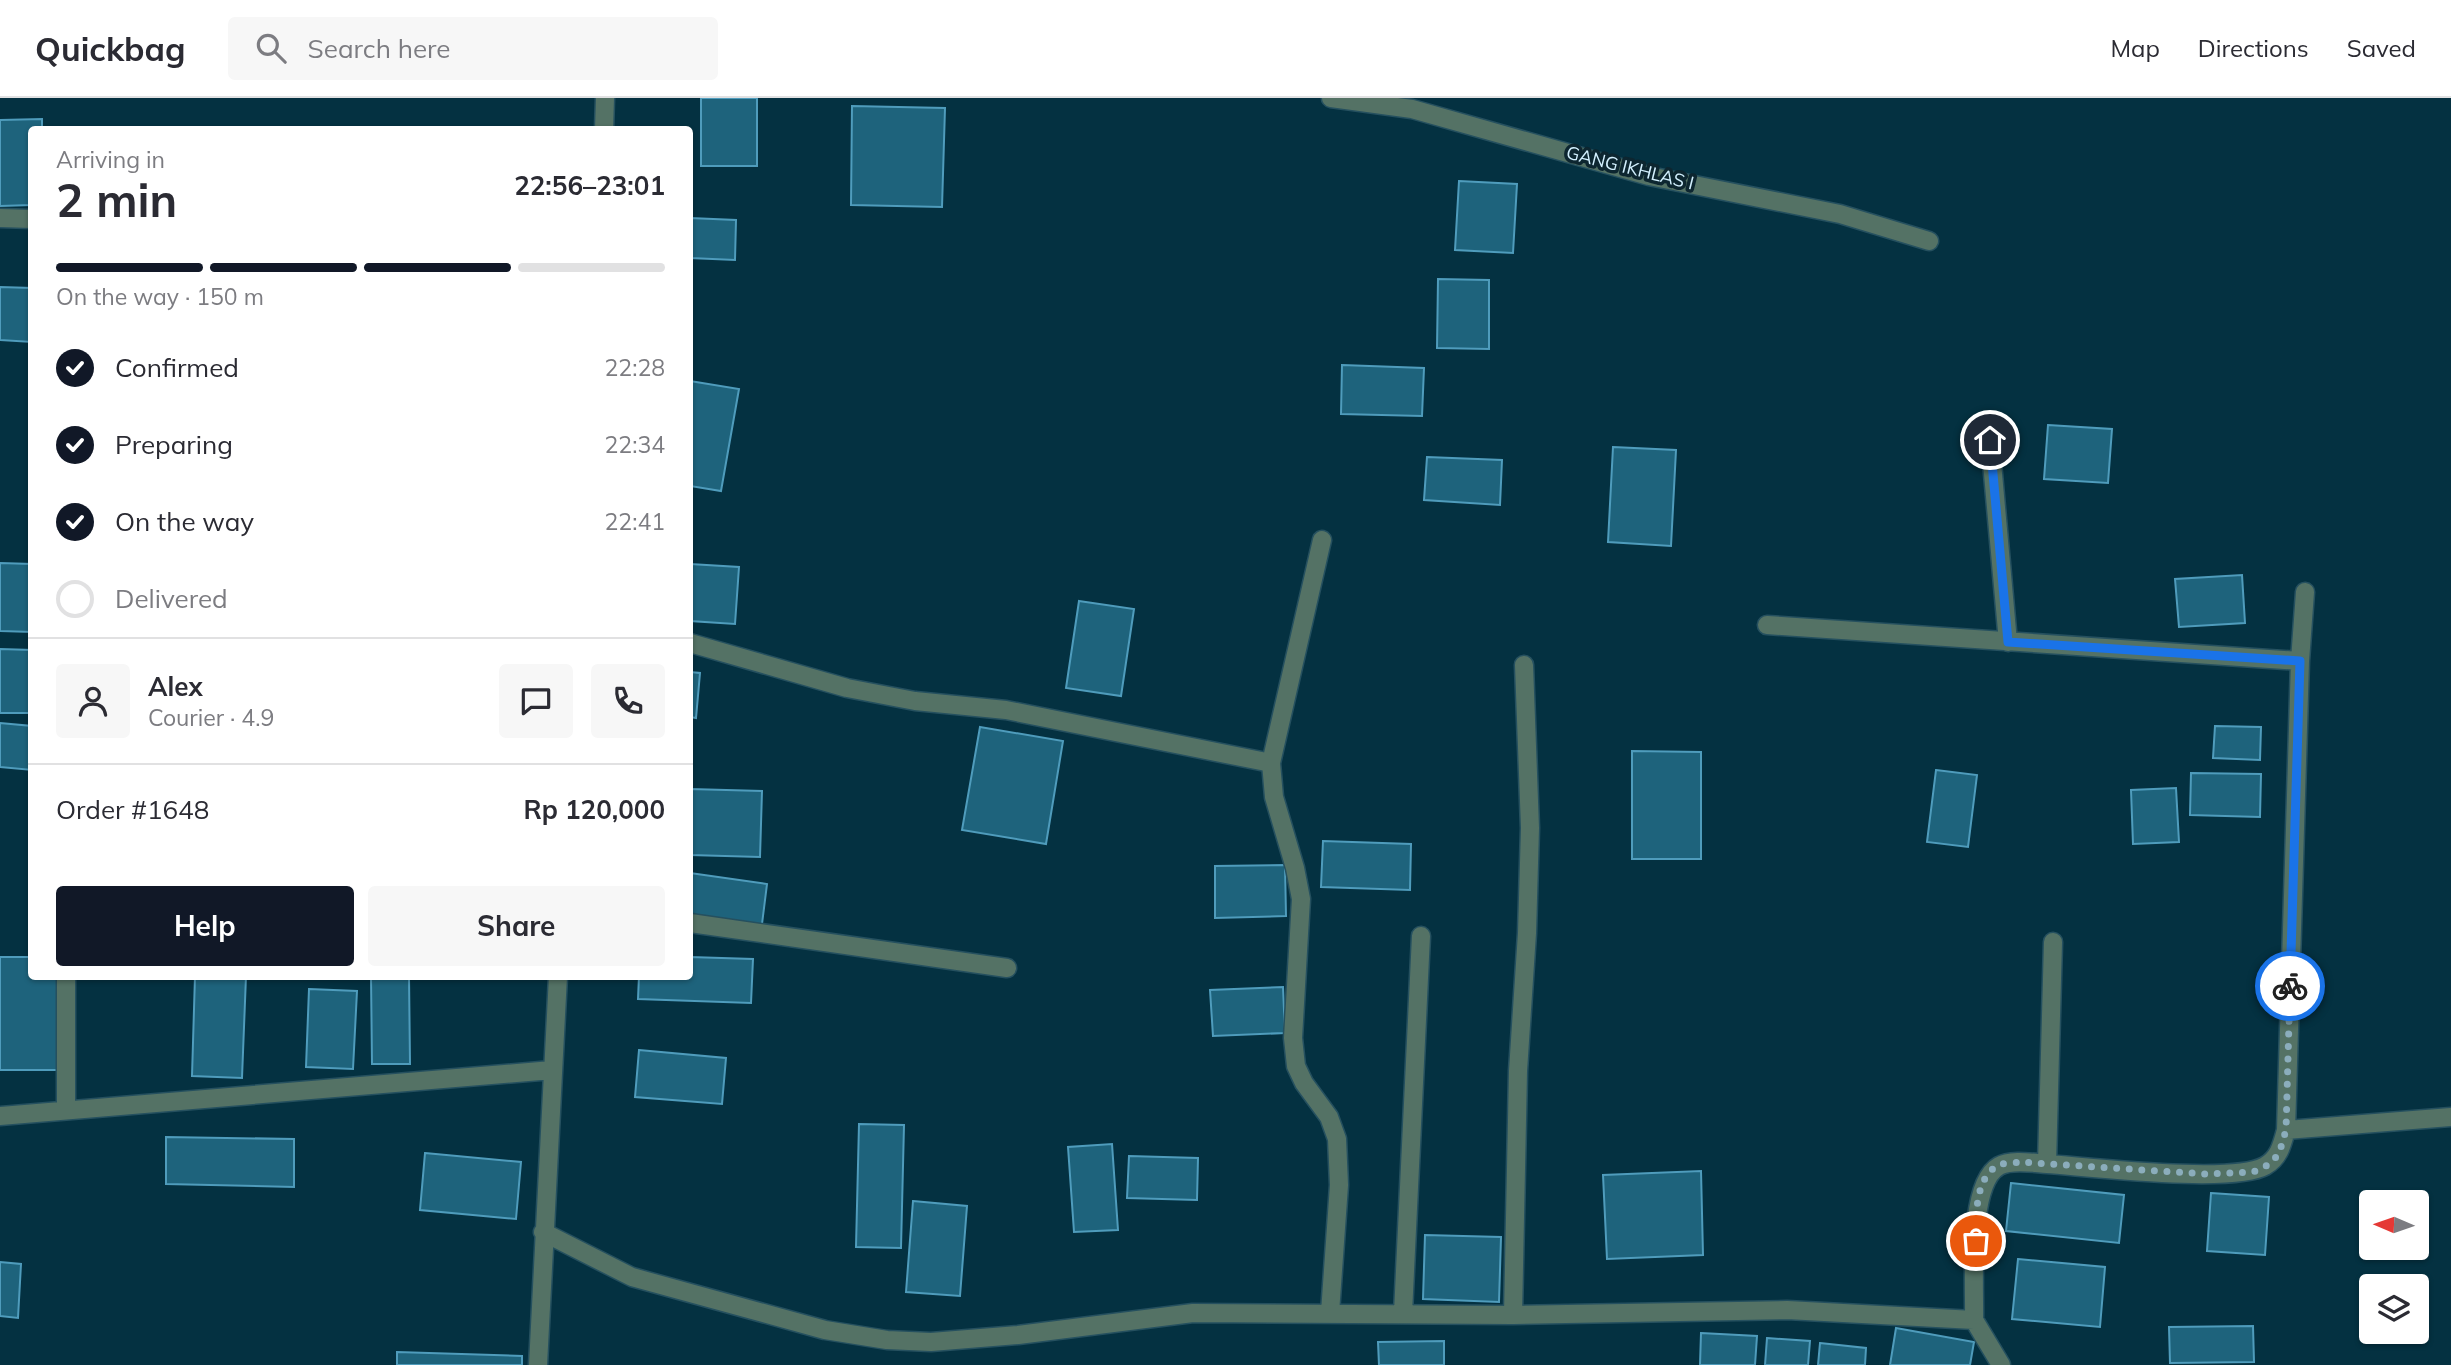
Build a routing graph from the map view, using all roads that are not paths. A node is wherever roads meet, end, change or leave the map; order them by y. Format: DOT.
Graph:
graph roads {
  1 [pos="605,98"];
  2 [pos="1331,98"];
  3 [pos="604,126"];
  4 [pos="0,218"];
  5 [pos="28,219"];
  6 [pos="1929,241"];
  7 [pos="1990,440"];
  8 [pos="1322,540"];
  9 [pos="2305,592"];
  10 [pos="1767,625"];
  11 [pos="2008,642"];
  12 [pos="693,644"];
  13 [pos="2300,661"];
  14 [pos="1524,665"];
  15 [pos="1271,763"];
  16 [pos="693,923"];
  17 [pos="1421,936"];
  18 [pos="2053,942"];
  19 [pos="1007,968"];
  20 [pos="66,980"];
  21 [pos="558,980"];
  22 [pos="552,1070"];
  23 [pos="66,1110"];
  24 [pos="0,1116"];
  25 [pos="2451,1117"];
  26 [pos="2286,1130"];
  27 [pos="2047,1164"];
  28 [pos="543,1232"];
  29 [pos="1330,1313"];
  30 [pos="1403,1314"];
  31 [pos="1513,1315"];
  32 [pos="1974,1320"];
  33 [pos="538,1365"];
  34 [pos="2001,1365"];
  1 -- 3 [label="street"];
  2 -- 6 [label="street, GANG IKHLAS I"];
  4 -- 5 [label="street"];
  7 -- 11 [label="street"];
  8 -- 15 [label="street"];
  9 -- 13 [label="street"];
  10 -- 11 [label="street"];
  11 -- 13 [label="street"];
  12 -- 15 [label="street"];
  13 -- 26 [label="street"];
  14 -- 31 [label="street"];
  15 -- 29 [label="street"];
  16 -- 19 [label="street"];
  17 -- 30 [label="street"];
  18 -- 27 [label="street"];
  20 -- 23 [label="street"];
  21 -- 22 [label="street"];
  22 -- 23 [label="street"];
  22 -- 28 [label="street"];
  23 -- 24 [label="street"];
  25 -- 26 [label="street"];
  26 -- 27 [label="street"];
  27 -- 32 [label="street"];
  28 -- 29 [label="street"];
  28 -- 33 [label="street"];
  29 -- 30 [label="street"];
  30 -- 31 [label="street"];
  31 -- 32 [label="street"];
  32 -- 34 [label="street"];
}
